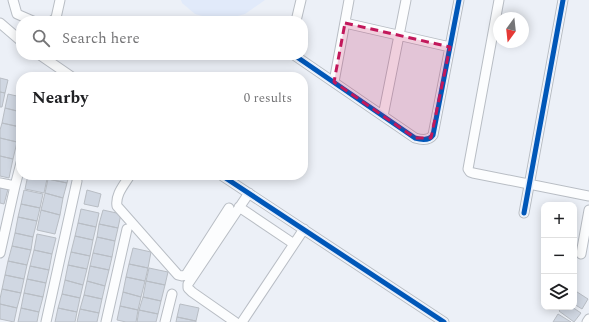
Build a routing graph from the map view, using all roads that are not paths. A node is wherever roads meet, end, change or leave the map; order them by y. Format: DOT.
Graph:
graph roads {
  1 [pos="13,0"];
  2 [pos="60,0"];
  3 [pos="302,0"];
  4 [pos="349,0"];
  5 [pos="406,0"];
  6 [pos="459,0"];
  7 [pos="499,0"];
  8 [pos="563,0"];
  9 [pos="22,16"];
  10 [pos="56,16"];
  11 [pos="297,16"];
  12 [pos="0,23"];
  13 [pos="345,24"];
  14 [pos="399,36"];
  15 [pos="16,37"];
  16 [pos="450,47"];
  17 [pos="47,60"];
  18 [pos="301,60"];
  19 [pos="65,72"];
  20 [pos="334,82"];
  21 [pos="382,116"];
  22 [pos="17,180"];
  23 [pos="127,180"];
  24 [pos="229,180"];
  25 [pos="77,181"];
  26 [pos="0,183"];
  27 [pos="529,184"];
  28 [pos="15,186"];
  29 [pos="249,193"];
  30 [pos="589,196"];
  31 [pos="239,207"];
  32 [pos="228,208"];
  33 [pos="589,210"];
  34 [pos="524,213"];
  35 [pos="127,229"];
  36 [pos="304,230"];
  37 [pos="294,244"];
  38 [pos="0,253"];
  39 [pos="581,254"];
  40 [pos="172,294"];
  41 [pos="432,319"];
  42 [pos="589,319"];
  43 [pos="46,322"];
  44 [pos="106,322"];
  45 [pos="165,322"];
  46 [pos="235,322"];
  47 [pos="242,322"];
  48 [pos="444,322"];
  49 [pos="587,322"];
  1 -- 9 [label="street"];
  2 -- 10 [label="street"];
  3 -- 11 [label="street"];
  4 -- 13 [label="street"];
  5 -- 14 [label="street"];
  6 -- 16 [label="street"];
  7 -- 27 [label="street"];
  8 -- 27 [label="street"];
  12 -- 15 [label="street"];
  13 -- 14 [label="street"];
  13 -- 20 [label="street"];
  14 -- 16 [label="street"];
  14 -- 21 [label="street"];
  16 -- 21 [label="street"];
  17 -- 19 [label="street"];
  18 -- 20 [label="street"];
  20 -- 21 [label="street"];
  22 -- 28 [label="street"];
  23 -- 32 [label="street"];
  24 -- 29 [label="street"];
  25 -- 43 [label="street"];
  26 -- 28 [label="street"];
  27 -- 30 [label="street"];
  27 -- 34 [label="street"];
  28 -- 38 [label="street"];
  29 -- 31 [label="street"];
  29 -- 36 [label="street"];
  31 -- 37 [label="street"];
  31 -- 46 [label="street"];
  33 -- 39 [label="street"];
  35 -- 44 [label="street"];
  36 -- 37 [label="street"];
  36 -- 41 [label="street"];
  37 -- 47 [label="street"];
  40 -- 45 [label="street"];
  41 -- 48 [label="street"];
  42 -- 49 [label="street"];
}
